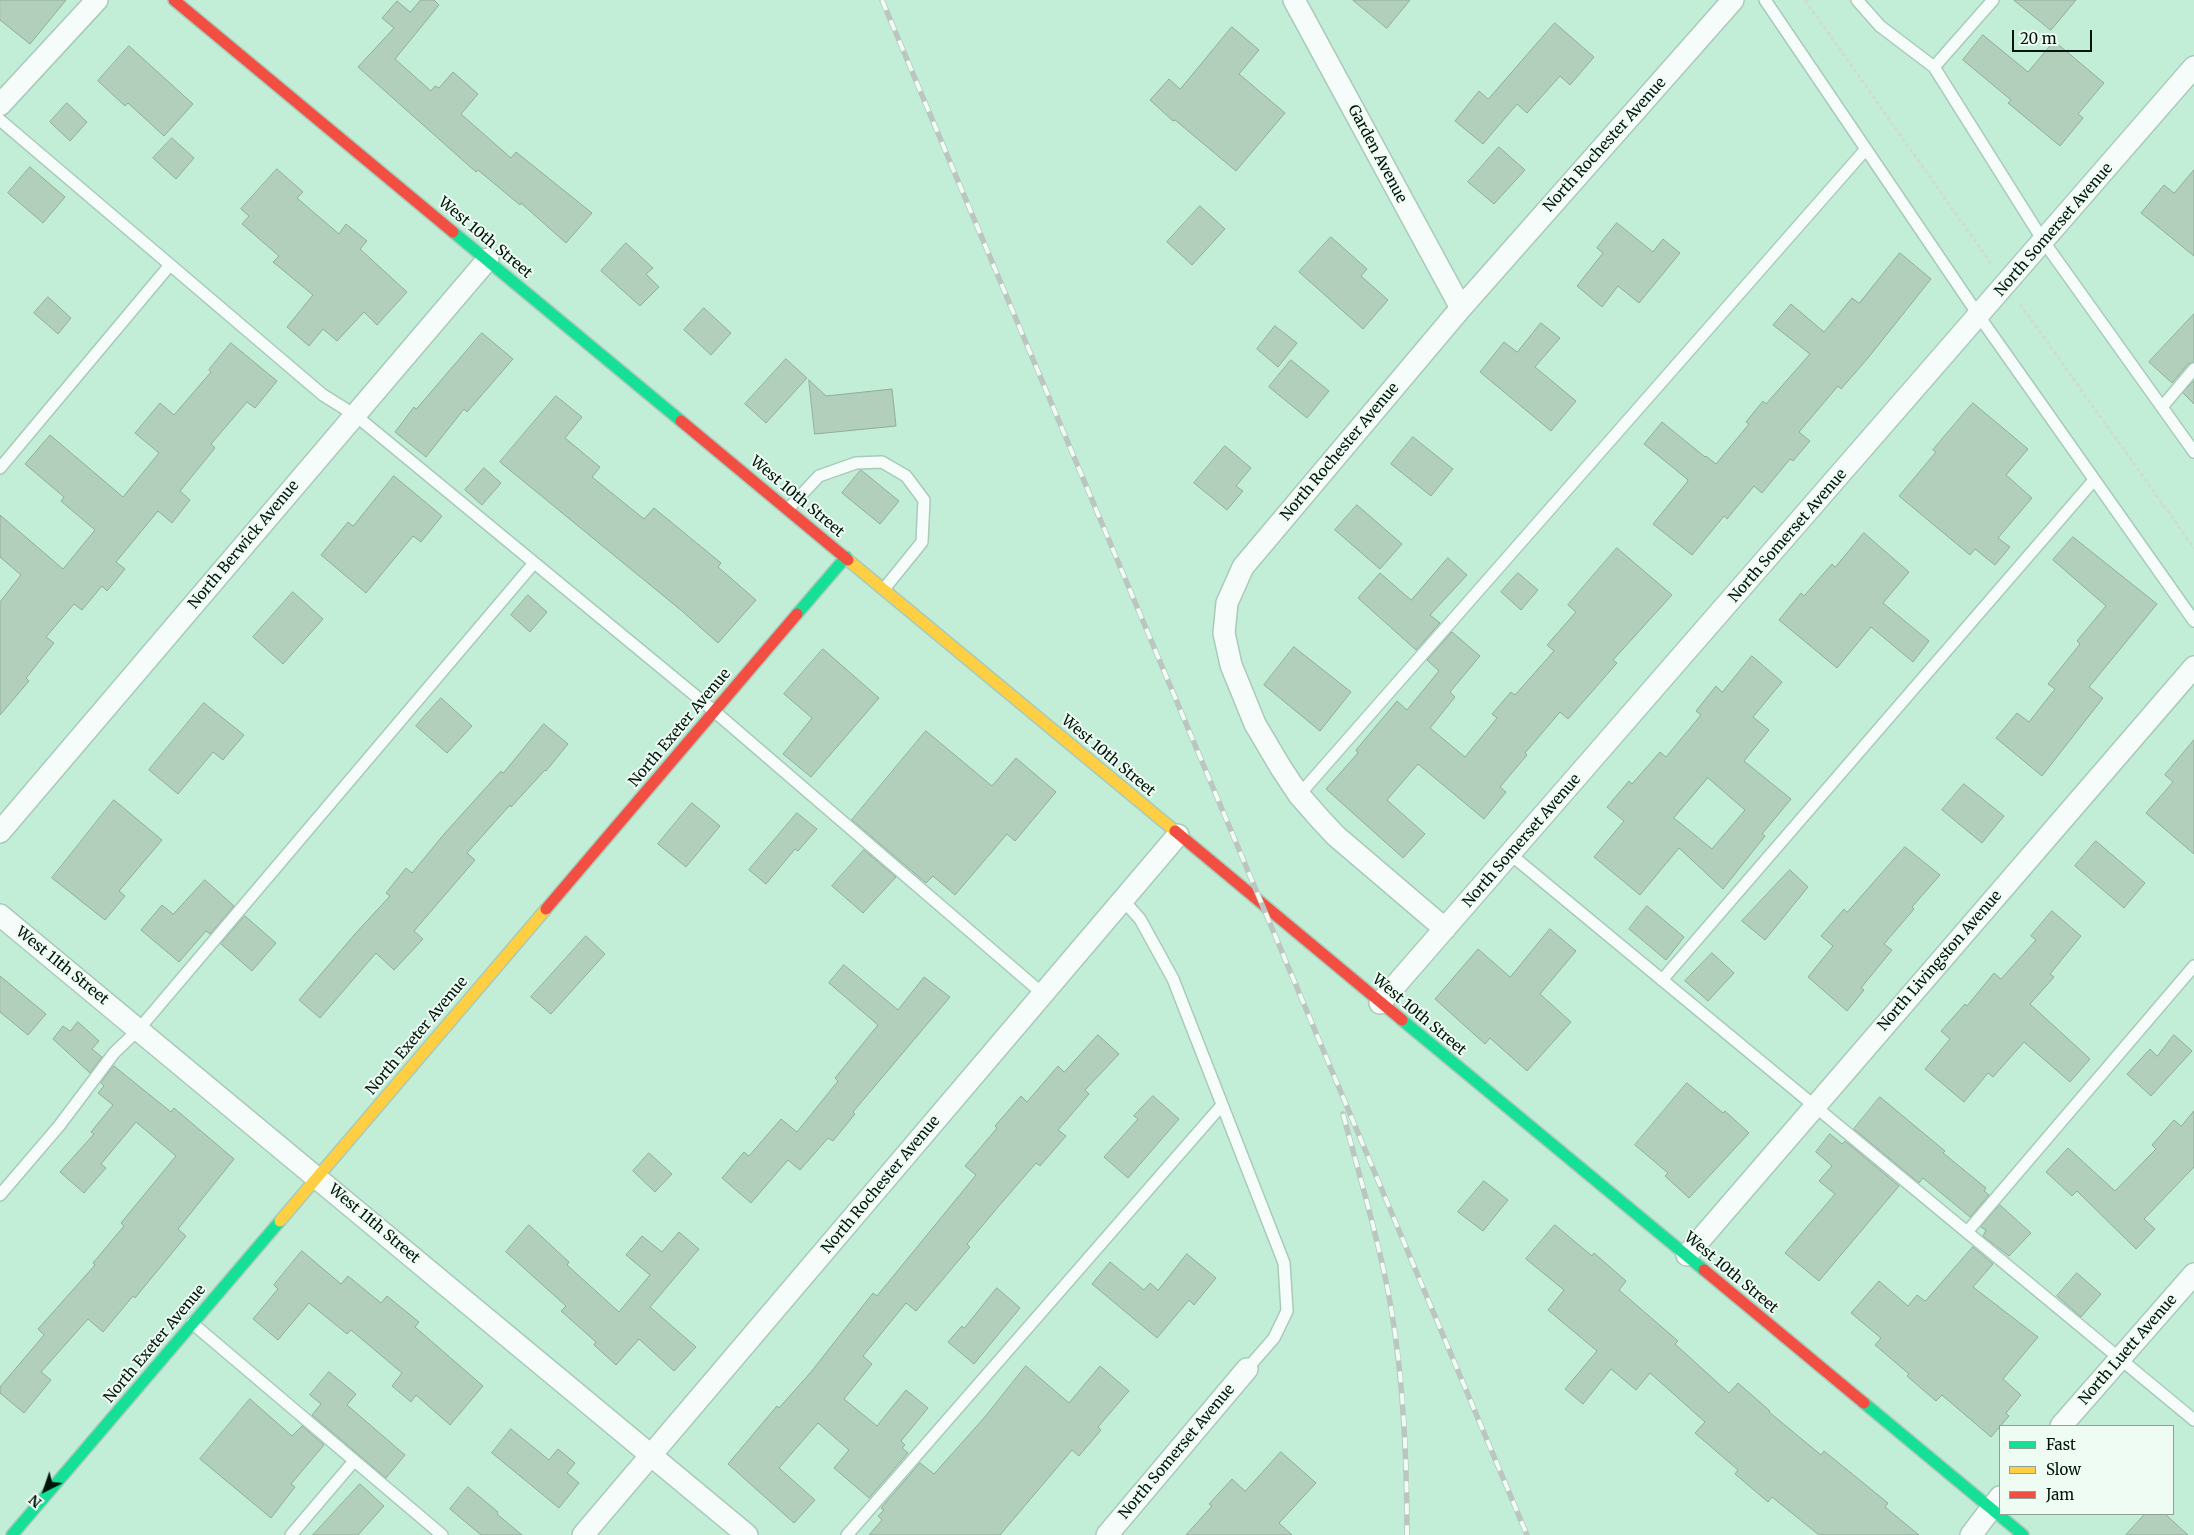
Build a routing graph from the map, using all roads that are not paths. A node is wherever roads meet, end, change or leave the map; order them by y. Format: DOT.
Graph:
graph roads {
  1 [pos="97,0"];
  2 [pos="174,0"];
  3 [pos="1294,0"];
  4 [pos="1733,0"];
  5 [pos="1765,0"];
  6 [pos="1857,0"];
  7 [pos="1993,0"];
  8 [pos="1934,67"];
  9 [pos="2194,67"];
  10 [pos="0,105"];
  11 [pos="0,120"];
  12 [pos="1866,149"];
  13 [pos="2044,242"];
  14 [pos="488,259"];
  15 [pos="170,265"];
  16 [pos="1461,308"];
  17 [pos="1979,316"];
  18 [pos="2194,369"];
  19 [pos="2162,407"];
  20 [pos="355,415"];
  21 [pos="2194,452"];
  22 [pos="0,468"];
  23 [pos="2094,480"];
  24 [pos="788,509"];
  25 [pos="846,556"];
  26 [pos="534,563"];
  27 [pos="884,589"];
  28 [pos="2194,621"];
  29 [pos="2194,667"];
  30 [pos="714,711"];
  31 [pos="1299,795"];
  32 [pos="0,832"];
  33 [pos="1178,835"];
  34 [pos="1510,854"];
  35 [pos="1123,900"];
  36 [pos="0,914"];
  37 [pos="1445,929"];
  38 [pos="2194,966"];
  39 [pos="1662,980"];
  40 [pos="1043,994"];
  41 [pos="1380,1003"];
  42 [pos="139,1029"];
  43 [pos="1222,1105"];
  44 [pos="1815,1107"];
  45 [pos="318,1176"];
  46 [pos="0,1195"];
  47 [pos="1966,1232"];
  48 [pos="1687,1255"];
  49 [pos="2194,1274"];
  50 [pos="192,1323"];
  51 [pos="2120,1359"];
  52 [pos="1247,1369"];
  53 [pos="2194,1420"];
  54 [pos="2063,1425"];
  55 [pos="650,1456"];
  56 [pos="354,1460"];
  57 [pos="1995,1502"];
  58 [pos="2006,1515"];
  59 [pos="12,1535"];
  60 [pos="291,1535"];
  61 [pos="442,1535"];
  62 [pos="583,1535"];
  63 [pos="747,1535"];
  64 [pos="847,1535"];
  65 [pos="1108,1535"];
  66 [pos="1971,1535"];
  67 [pos="2023,1535"];
  1 -- 10 [label="street"];
  2 -- 14 [label="main road, West 10th Street"];
  3 -- 16 [label="street, Garden Avenue"];
  4 -- 16 [label="street, North Rochester Avenue"];
  5 -- 12 [label="lane"];
  6 -- 8 [label="lane"];
  7 -- 8 [label="lane"];
  8 -- 13 [label="lane"];
  9 -- 13 [label="street, North Somerset Avenue"];
  11 -- 15 [label="lane"];
  12 -- 17 [label="lane"];
  12 -- 31 [label="lane"];
  13 -- 17 [label="street, North Somerset Avenue"];
  13 -- 19 [label="lane"];
  14 -- 20 [label="street, North Berwick Avenue"];
  14 -- 24 [label="main road, West 10th Street"];
  15 -- 20 [label="lane"];
  15 -- 22 [label="lane"];
  16 -- 31 [label="street, North Rochester Avenue"];
  17 -- 23 [label="lane"];
  17 -- 34 [label="street, North Somerset Avenue"];
  18 -- 19 [label="lane"];
  19 -- 21 [label="lane"];
  20 -- 26 [label="lane"];
  20 -- 32 [label="street, North Berwick Avenue"];
  23 -- 28 [label="lane"];
  23 -- 39 [label="lane"];
  24 -- 25 [label="main road, West 10th Street"];
  24 -- 27 [label="lane"];
  25 -- 27 [label="main road, West 10th Street"];
  25 -- 30 [label="main road, North Exeter Avenue"];
  26 -- 30 [label="lane"];
  26 -- 42 [label="lane"];
  27 -- 33 [label="main road, West 10th Street"];
  29 -- 44 [label="street, North Livingston Avenue"];
  30 -- 40 [label="lane"];
  30 -- 45 [label="main road, North Exeter Avenue"];
  31 -- 37 [label="street, North Rochester Avenue"];
  33 -- 35 [label="street, North Rochester Avenue"];
  33 -- 41 [label="main road, West 10th Street"];
  34 -- 37 [label="street, North Somerset Avenue"];
  34 -- 39 [label="lane"];
  35 -- 40 [label="street, North Rochester Avenue"];
  35 -- 43 [label="lane"];
  36 -- 42 [label="street, West 11th Street"];
  37 -- 41 [label="street, North Somerset Avenue"];
  38 -- 47 [label="lane"];
  39 -- 44 [label="lane"];
  40 -- 55 [label="street, North Rochester Avenue"];
  41 -- 48 [label="main road, West 10th Street"];
  42 -- 45 [label="street, West 11th Street"];
  42 -- 46 [label="lane"];
  43 -- 52 [label="lane"];
  43 -- 64 [label="lane"];
  44 -- 47 [label="lane"];
  44 -- 48 [label="street, North Livingston Avenue"];
  45 -- 50 [label="main road, North Exeter Avenue"];
  45 -- 55 [label="street, West 11th Street"];
  47 -- 51 [label="lane"];
  48 -- 57 [label="main road, West 10th Street"];
  49 -- 51 [label="street, North Luett Avenue"];
  50 -- 56 [label="lane"];
  50 -- 59 [label="main road, North Exeter Avenue"];
  51 -- 53 [label="lane"];
  51 -- 54 [label="street, North Luett Avenue"];
  52 -- 65 [label="street, North Somerset Avenue"];
  55 -- 62 [label="street, North Rochester Avenue"];
  55 -- 63 [label="street, West 11th Street"];
  56 -- 60 [label="lane"];
  56 -- 61 [label="lane"];
  57 -- 66 [label="street"];
  58 -- 67 [label="main road, West 10th Street"];
}
